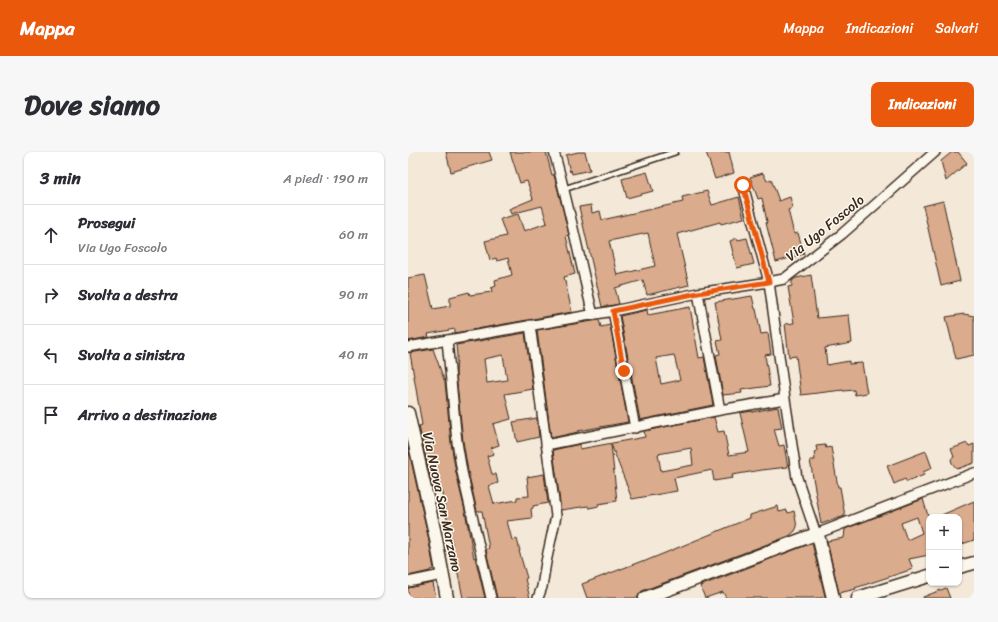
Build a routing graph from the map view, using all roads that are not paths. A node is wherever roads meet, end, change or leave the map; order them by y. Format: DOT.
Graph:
graph roads {
  1 [pos="554,152"];
  2 [pos="675,152"];
  3 [pos="934,152"];
  4 [pos="743,185"];
  5 [pos="564,189"];
  6 [pos="769,282"];
  7 [pos="698,293"];
  8 [pos="613,311"];
  9 [pos="593,315"];
  10 [pos="530,325"];
  11 [pos="447,340"];
  12 [pos="408,347"];
  13 [pos="785,399"];
  14 [pos="720,410"];
  15 [pos="408,413"];
  16 [pos="635,428"];
  17 [pos="546,445"];
  18 [pos="974,473"];
  19 [pos="816,534"];
  20 [pos="974,562"];
  21 [pos="962,566"];
  22 [pos="442,575"];
  23 [pos="926,577"];
  24 [pos="408,582"];
  25 [pos="447,598"];
  26 [pos="491,598"];
  27 [pos="538,598"];
  28 [pos="645,598"];
  29 [pos="833,598"];
  30 [pos="858,598"];
  1 -- 5 [label="street"];
  2 -- 5 [label="lane"];
  3 -- 6 [label="street, Via Ugo Foscolo"];
  4 -- 6 [label="street, Via Ugo Foscolo"];
  5 -- 9 [label="street"];
  6 -- 7 [label="street"];
  6 -- 13 [label="street"];
  7 -- 8 [label="street"];
  7 -- 14 [label="street"];
  8 -- 9 [label="street"];
  8 -- 16 [label="street"];
  9 -- 10 [label="street"];
  10 -- 11 [label="street"];
  10 -- 17 [label="street"];
  11 -- 12 [label="street"];
  11 -- 26 [label="street"];
  13 -- 14 [label="street"];
  13 -- 19 [label="street"];
  14 -- 16 [label="street"];
  15 -- 22 [label="main road, Via Nuova San Marzano"];
  16 -- 17 [label="street"];
  17 -- 27 [label="street"];
  18 -- 19 [label="street"];
  19 -- 28 [label="main road"];
  19 -- 29 [label="main road"];
  20 -- 21 [label="main road"];
  22 -- 24 [label="street"];
  22 -- 25 [label="main road, Via Nuova San Marzano"];
  23 -- 30 [label="main road"];
}
